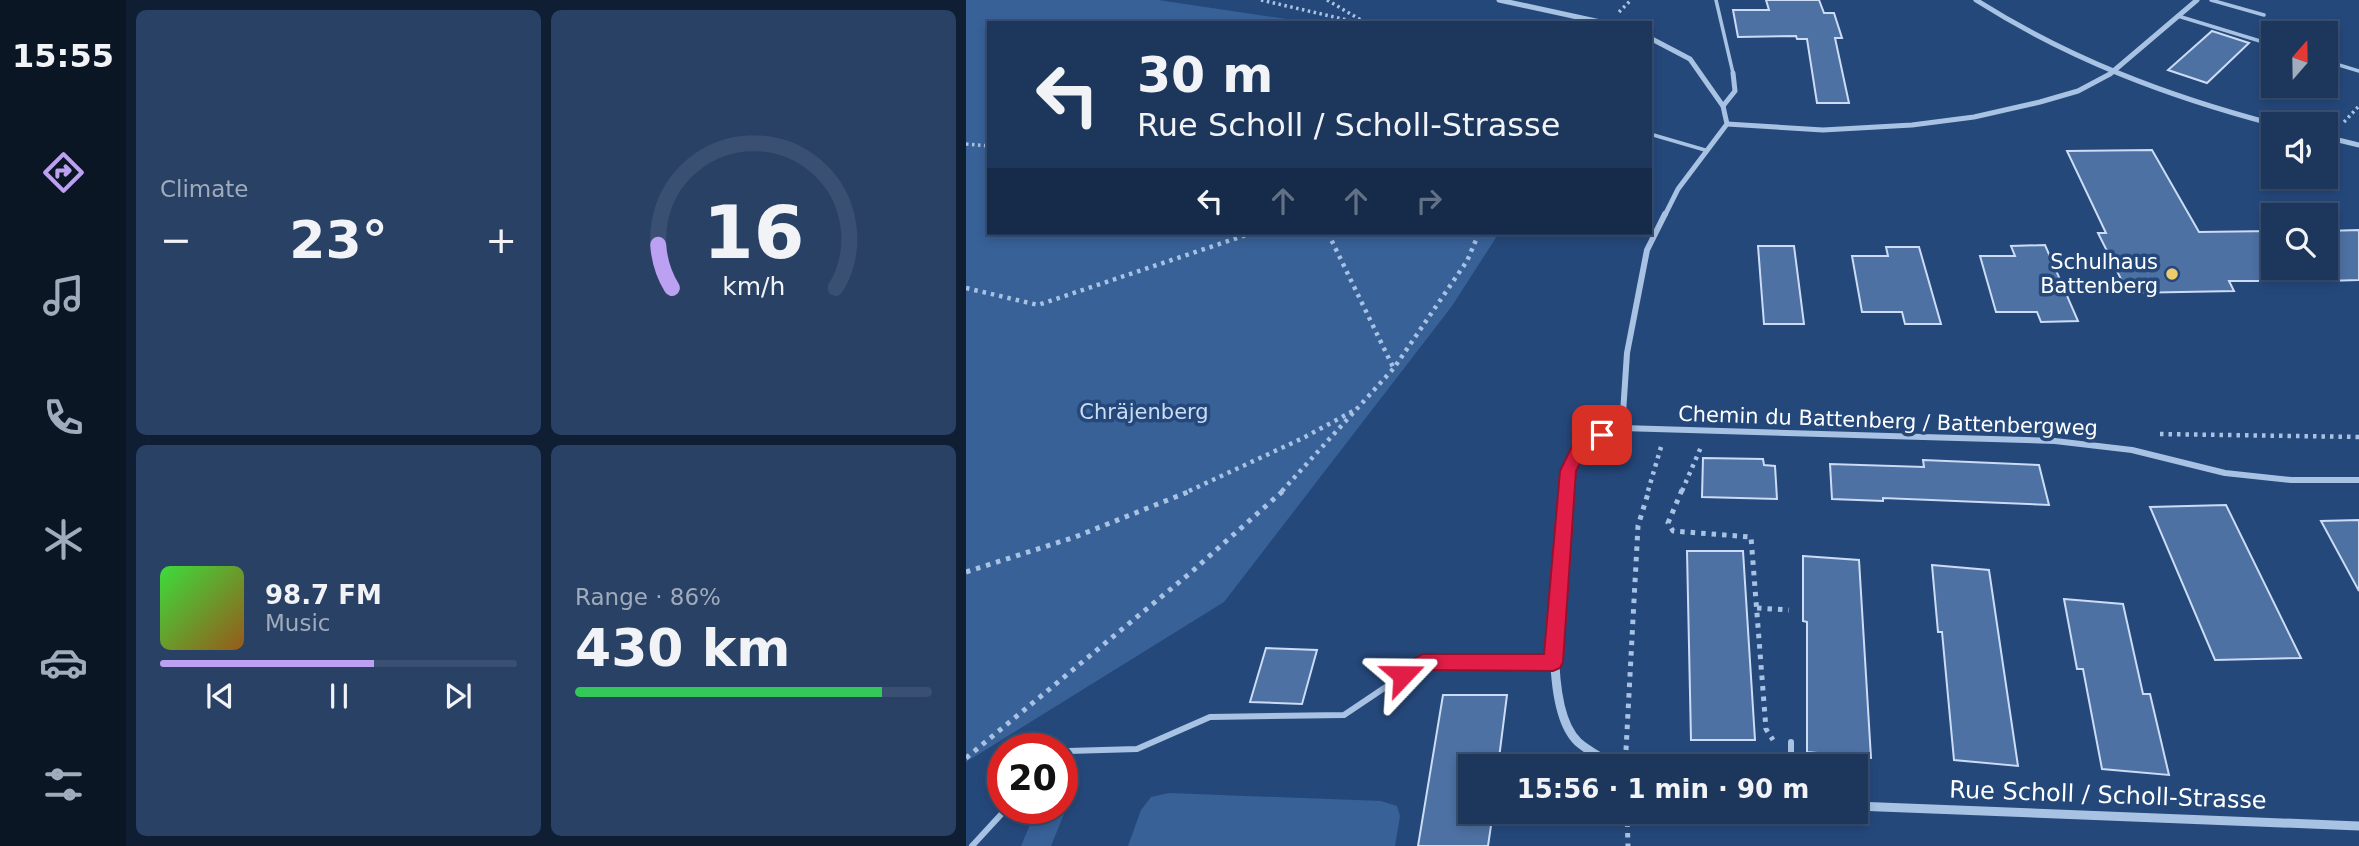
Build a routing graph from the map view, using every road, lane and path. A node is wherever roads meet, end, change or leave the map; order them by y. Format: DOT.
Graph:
graph roads {
  1 [pos="1261,0"];
  2 [pos="1327,0"];
  3 [pos="1499,0"];
  4 [pos="1631,0"];
  5 [pos="1716,0"];
  6 [pos="1976,0"];
  7 [pos="2197,0"];
  8 [pos="2211,0"];
  9 [pos="1616,14"];
  10 [pos="2264,15"];
  11 [pos="2178,16"];
  12 [pos="1351,21"];
  13 [pos="1363,21"];
  14 [pos="1596,21"];
  15 [pos="1652,39"];
  16 [pos="2261,41"];
  17 [pos="2338,65"];
  18 [pos="2359,71"];
  19 [pos="1733,73"];
  20 [pos="2110,74"];
  21 [pos="1723,106"];
  22 [pos="2359,106"];
  23 [pos="2351,113"];
  24 [pos="2359,116"];
  25 [pos="2261,121"];
  26 [pos="1727,124"];
  27 [pos="2343,124"];
  28 [pos="1652,135"];
  29 [pos="2338,140"];
  30 [pos="966,144"];
  31 [pos="2359,145"];
  32 [pos="987,146"];
  33 [pos="1705,150"];
  34 [pos="1246,235"];
  35 [pos="1329,235"];
  36 [pos="1478,235"];
  37 [pos="966,288"];
  38 [pos="1394,368"];
  39 [pos="1364,403"];
  40 [pos="1622,428"];
  41 [pos="1666,429"];
  42 [pos="1708,430"];
  43 [pos="2160,434"];
  44 [pos="2359,437"];
  45 [pos="2359,480"];
  46 [pos="966,572"];
  47 [pos="1756,608"];
  48 [pos="1789,610"];
  49 [pos="1553,662"];
  50 [pos="1791,742"];
  51 [pos="1774,747"];
  52 [pos="1078,751"];
  53 [pos="1626,753"];
  54 [pos="1596,754"];
  55 [pos="1791,754"];
  56 [pos="966,758"];
  57 [pos="1868,807"];
  58 [pos="992,824"];
  59 [pos="1628,824"];
  60 [pos="2359,826"];
  61 [pos="972,846"];
  62 [pos="1629,846"];
  1 -- 12 [label="path"];
  2 -- 13 [label="path"];
  3 -- 14 [label="street"];
  4 -- 9 [label="path"];
  5 -- 19 [label="lane"];
  6 -- 20 [label="street"];
  7 -- 11 [label="street"];
  8 -- 10 [label="lane"];
  11 -- 16 [label="lane"];
  11 -- 20 [label="street"];
  15 -- 21 [label="street"];
  17 -- 18 [label="lane"];
  19 -- 21 [label="street"];
  20 -- 25 [label="street"];
  20 -- 26 [label="street"];
  21 -- 26 [label="street"];
  22 -- 23 [label="path"];
  23 -- 24 [label="path"];
  23 -- 27 [label="path"];
  26 -- 33 [label="street"];
  28 -- 33 [label="lane"];
  29 -- 31 [label="street"];
  30 -- 32 [label="path"];
  33 -- 40 [label="street"];
  34 -- 37 [label="path"];
  35 -- 38 [label="path"];
  36 -- 38 [label="path"];
  38 -- 39 [label="path"];
  39 -- 46 [label="path"];
  39 -- 56 [label="path"];
  40 -- 41 [label="street, Chemin du Battenberg / Battenbergweg"];
  40 -- 49 [label="street"];
  41 -- 42 [label="street, Chemin du Battenberg / Battenbergweg"];
  41 -- 53 [label="path"];
  42 -- 45 [label="street, Chemin du Battenberg / Battenbergweg"];
  42 -- 47 [label="path"];
  43 -- 44 [label="path"];
  47 -- 48 [label="path"];
  47 -- 51 [label="path"];
  49 -- 52 [label="lane"];
  49 -- 54 [label="street"];
  50 -- 55 [label="lane"];
  57 -- 60 [label="street, Rue Scholl / Scholl-Strasse"];
  58 -- 61 [label="lane"];
  59 -- 62 [label="path"];
}
